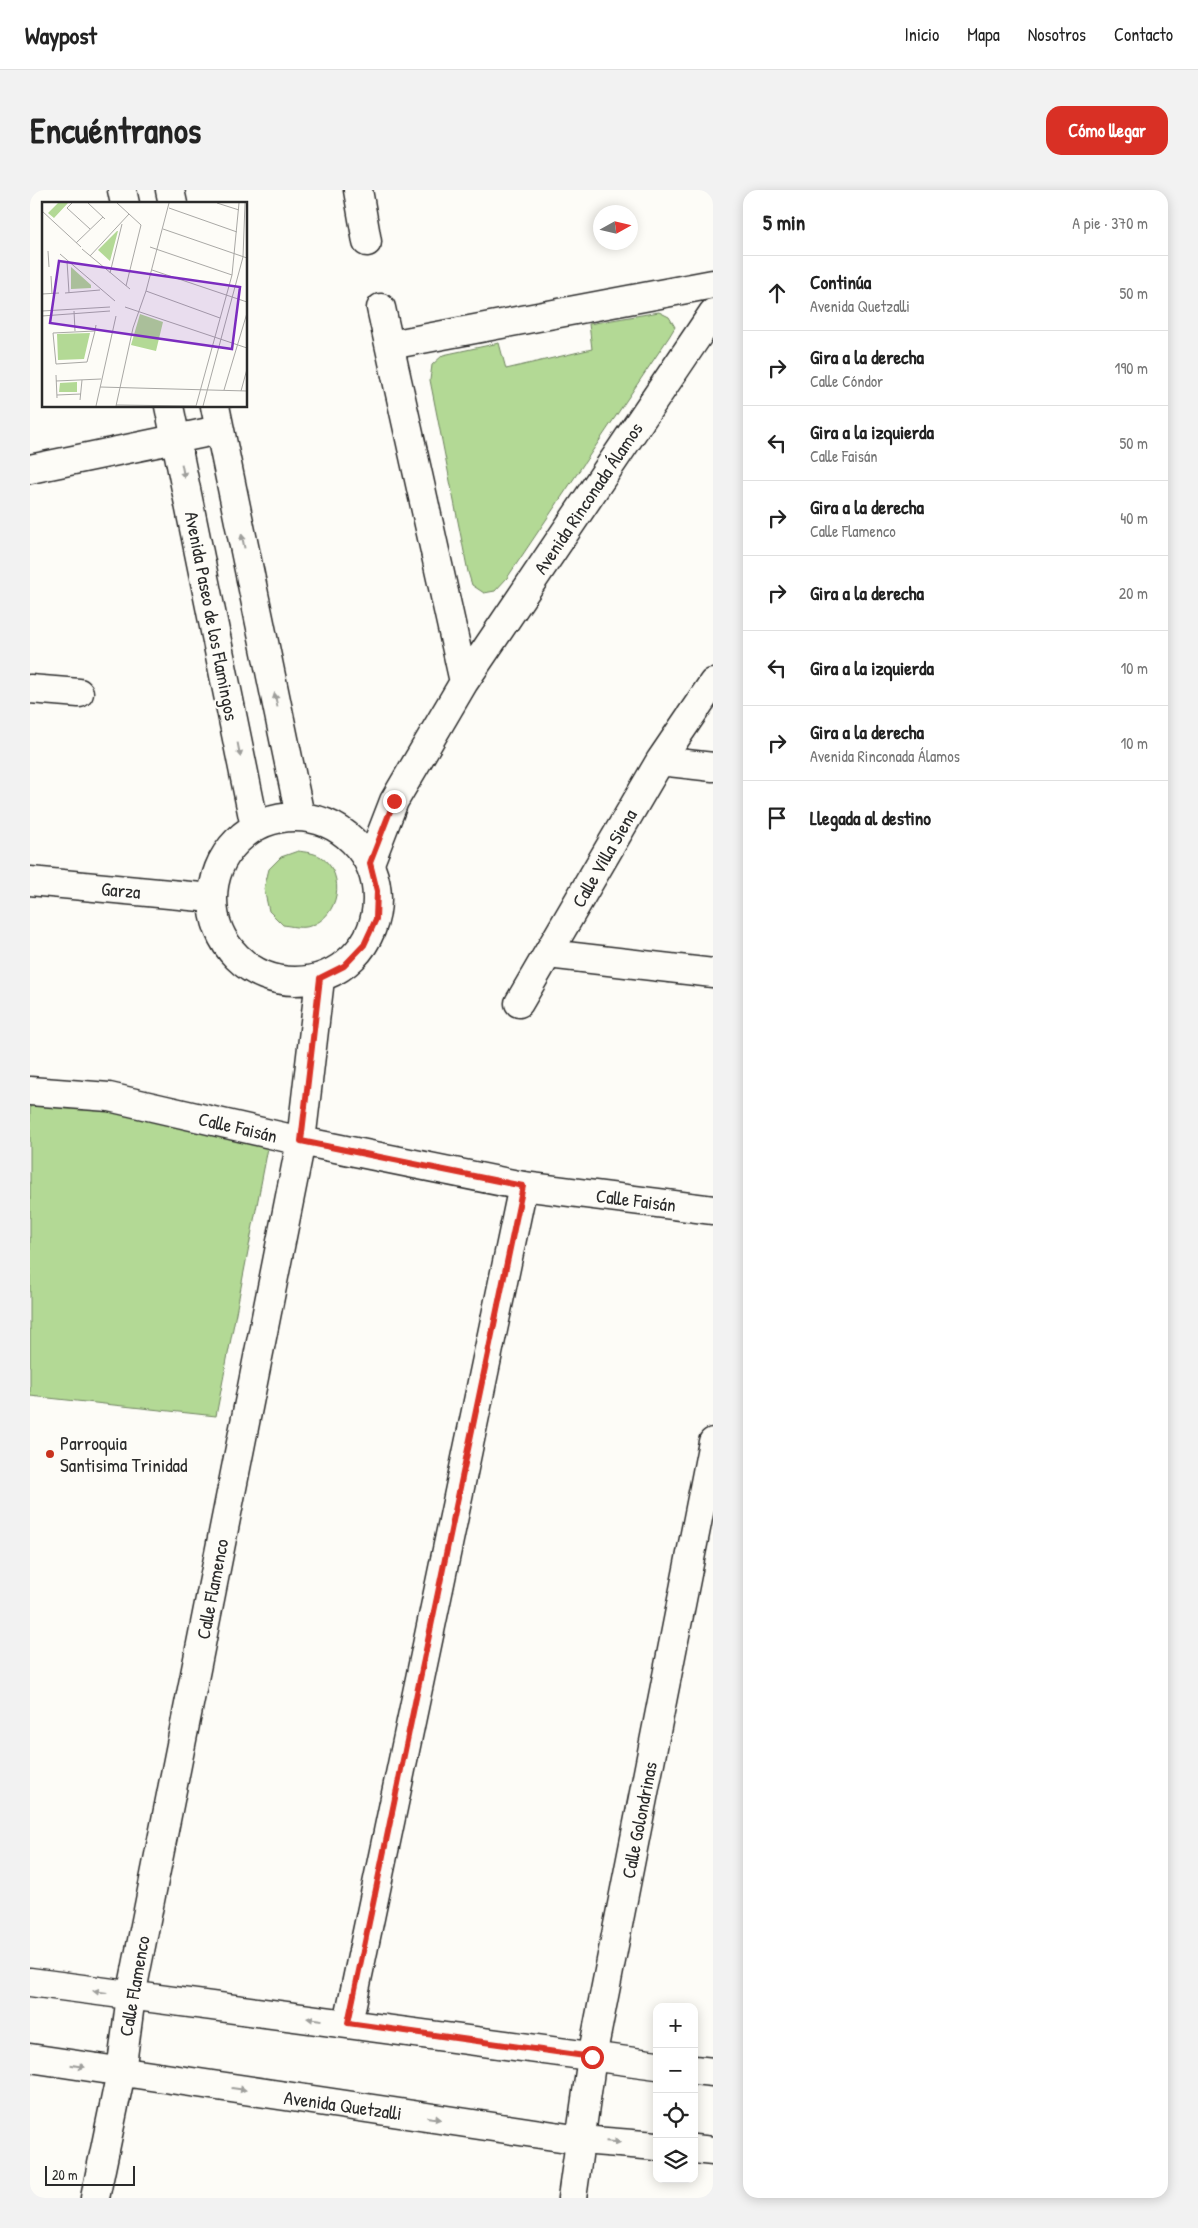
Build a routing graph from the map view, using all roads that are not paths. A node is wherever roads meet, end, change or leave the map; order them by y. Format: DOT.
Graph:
graph roads {
  1 [pos="358,190"];
  2 [pos="367,242"];
  3 [pos="713,284"];
  4 [pos="382,308"];
  5 [pos="713,313"];
  6 [pos="390,345"];
  7 [pos="170,408"];
  8 [pos="217,418"];
  9 [pos="176,438"];
  10 [pos="30,469"];
  11 [pos="464,682"];
  12 [pos="713,684"];
  13 [pos="30,689"];
  14 [pos="79,693"];
  15 [pos="660,762"];
  16 [pos="713,767"];
  17 [pos="300,816"];
  18 [pos="255,826"];
  19 [pos="370,863"];
  20 [pos="30,881"];
  21 [pos="212,898"];
  22 [pos="548,954"];
  23 [pos="713,973"];
  24 [pos="320,978"];
  25 [pos="519,1004"];
  26 [pos="30,1091"];
  27 [pos="301,1141"];
  28 [pos="523,1186"];
  29 [pos="713,1210"];
  30 [pos="713,1442"];
  31 [pos="30,1982"];
  32 [pos="131,1996"];
  33 [pos="348,2023"];
  34 [pos="592,2057"];
  35 [pos="30,2058"];
  36 [pos="653,2065"];
  37 [pos="698,2070"];
  38 [pos="121,2072"];
  39 [pos="713,2072"];
  40 [pos="581,2140"];
  41 [pos="653,2146"];
  42 [pos="698,2149"];
  43 [pos="713,2150"];
  44 [pos="95,2198"];
  45 [pos="572,2198"];
  1 -- 2 [label="street"];
  3 -- 6 [label="street"];
  4 -- 6 [label="street"];
  5 -- 11 [label="street, Avenida Rinconada Álamos"];
  6 -- 11 [label="street"];
  7 -- 9 [label="street, Avenida Paseo de los Flamingos"];
  8 -- 9 [label="street"];
  17 -- 8 [label="street, one-way"];
  9 -- 10 [label="street"];
  9 -- 18 [label="street, Avenida Paseo de los Flamingos, one-way"];
  11 -- 19 [label="street, Avenida Rinconada Álamos"];
  12 -- 15 [label="street, Calle Villa Siena"];
  13 -- 14 [label="street"];
  15 -- 16 [label="street"];
  15 -- 22 [label="street, Calle Villa Siena"];
  17 -- 18 [label="street"];
  17 -- 19 [label="street"];
  18 -- 21 [label="street"];
  19 -- 24 [label="street"];
  20 -- 21 [label="street, Garza"];
  21 -- 24 [label="street"];
  22 -- 23 [label="street"];
  22 -- 25 [label="street, Calle Villa Siena"];
  24 -- 27 [label="street, Calle Flamenco"];
  26 -- 27 [label="street, Calle Faisán"];
  27 -- 28 [label="street, Calle Faisán"];
  27 -- 32 [label="street, Calle Flamenco"];
  28 -- 29 [label="street, Calle Faisán"];
  28 -- 33 [label="street"];
  30 -- 34 [label="street, Calle Golondrinas"];
  32 -- 31 [label="street, one-way"];
  33 -- 32 [label="street, one-way"];
  32 -- 38 [label="street, Calle Flamenco"];
  33 -- 34 [label="street"];
  34 -- 36 [label="street"];
  34 -- 40 [label="street, Calle Golondrinas"];
  35 -- 38 [label="street, Avenida Quetzalli, one-way"];
  37 -- 39 [label="street"];
  38 -- 40 [label="street, Avenida Quetzalli, one-way"];
  38 -- 44 [label="street, Calle Flamenco"];
  40 -- 41 [label="street, Avenida Quetzalli, one-way"];
  40 -- 45 [label="street, Calle Golondrinas"];
  42 -- 43 [label="street"];
}
